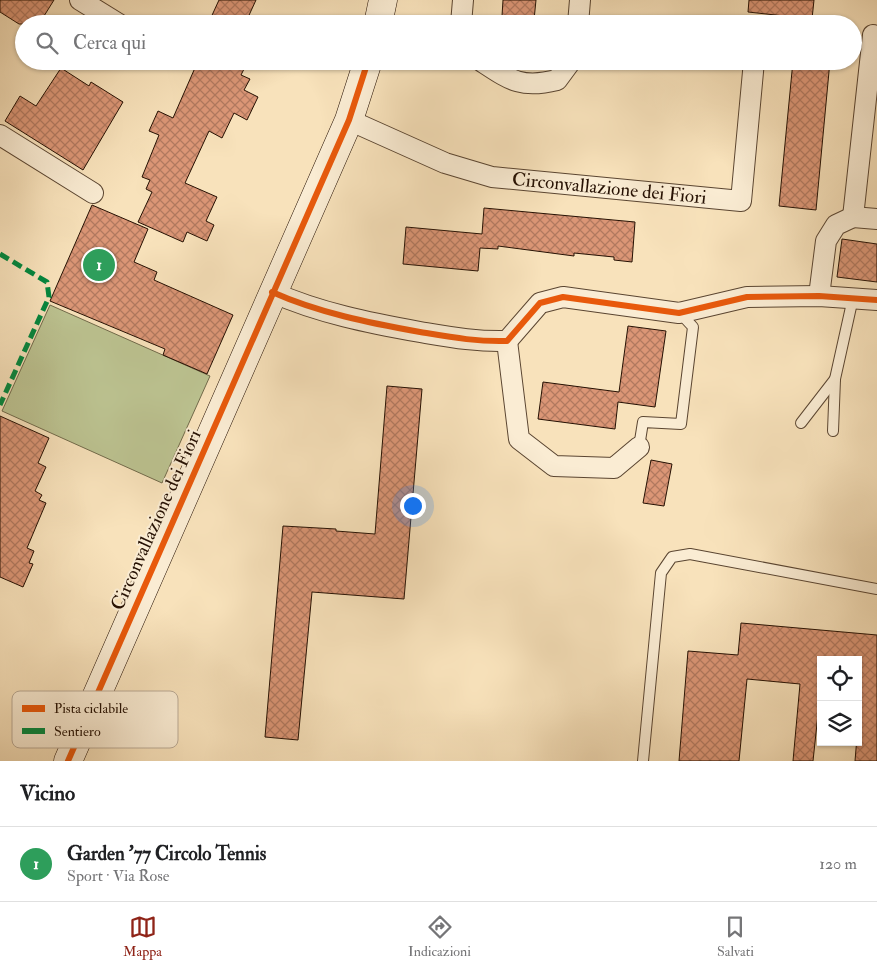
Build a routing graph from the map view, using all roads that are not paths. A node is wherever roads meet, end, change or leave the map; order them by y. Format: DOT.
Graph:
graph roads {
  1 [pos="80,0"];
  2 [pos="383,0"];
  3 [pos="463,0"];
  4 [pos="580,0"];
  5 [pos="104,15"];
  6 [pos="380,15"];
  7 [pos="462,15"];
  8 [pos="579,15"];
  9 [pos="877,36"];
  10 [pos="365,70"];
  11 [pos="494,70"];
  12 [pos="564,70"];
  13 [pos="753,70"];
  14 [pos="349,120"];
  15 [pos="0,135"];
  16 [pos="93,193"];
  17 [pos="853,217"];
  18 [pos="877,219"];
  19 [pos="272,292"];
  20 [pos="820,296"];
  21 [pos="853,298"];
  22 [pos="877,300"];
  23 [pos="680,312"];
  24 [pos="508,340"];
  25 [pos="835,378"];
  26 [pos="801,423"];
  27 [pos="833,431"];
  28 [pos="639,447"];
  29 [pos="877,589"];
  30 [pos="98,691"];
  31 [pos="74,748"];
  32 [pos="68,761"];
  33 [pos="643,761"];
  1 -- 5 [label="street"];
  2 -- 6 [label="street"];
  3 -- 7 [label="street"];
  4 -- 8 [label="street"];
  9 -- 17 [label="street"];
  10 -- 14 [label="street, Circonvallazione dei Fiori"];
  11 -- 12 [label="street"];
  13 -- 14 [label="street, Circonvallazione dei Fiori"];
  14 -- 19 [label="street, Circonvallazione dei Fiori"];
  15 -- 16 [label="street"];
  17 -- 18 [label="street"];
  17 -- 20 [label="street"];
  19 -- 24 [label="street"];
  19 -- 30 [label="street, Circonvallazione dei Fiori"];
  20 -- 21 [label="street"];
  20 -- 23 [label="street"];
  21 -- 22 [label="street"];
  21 -- 25 [label="lane"];
  23 -- 24 [label="street"];
  23 -- 28 [label="lane"];
  24 -- 28 [label="street"];
  25 -- 26 [label="lane"];
  25 -- 27 [label="lane"];
  29 -- 33 [label="lane"];
  31 -- 32 [label="street, Circonvallazione dei Fiori"];
}
